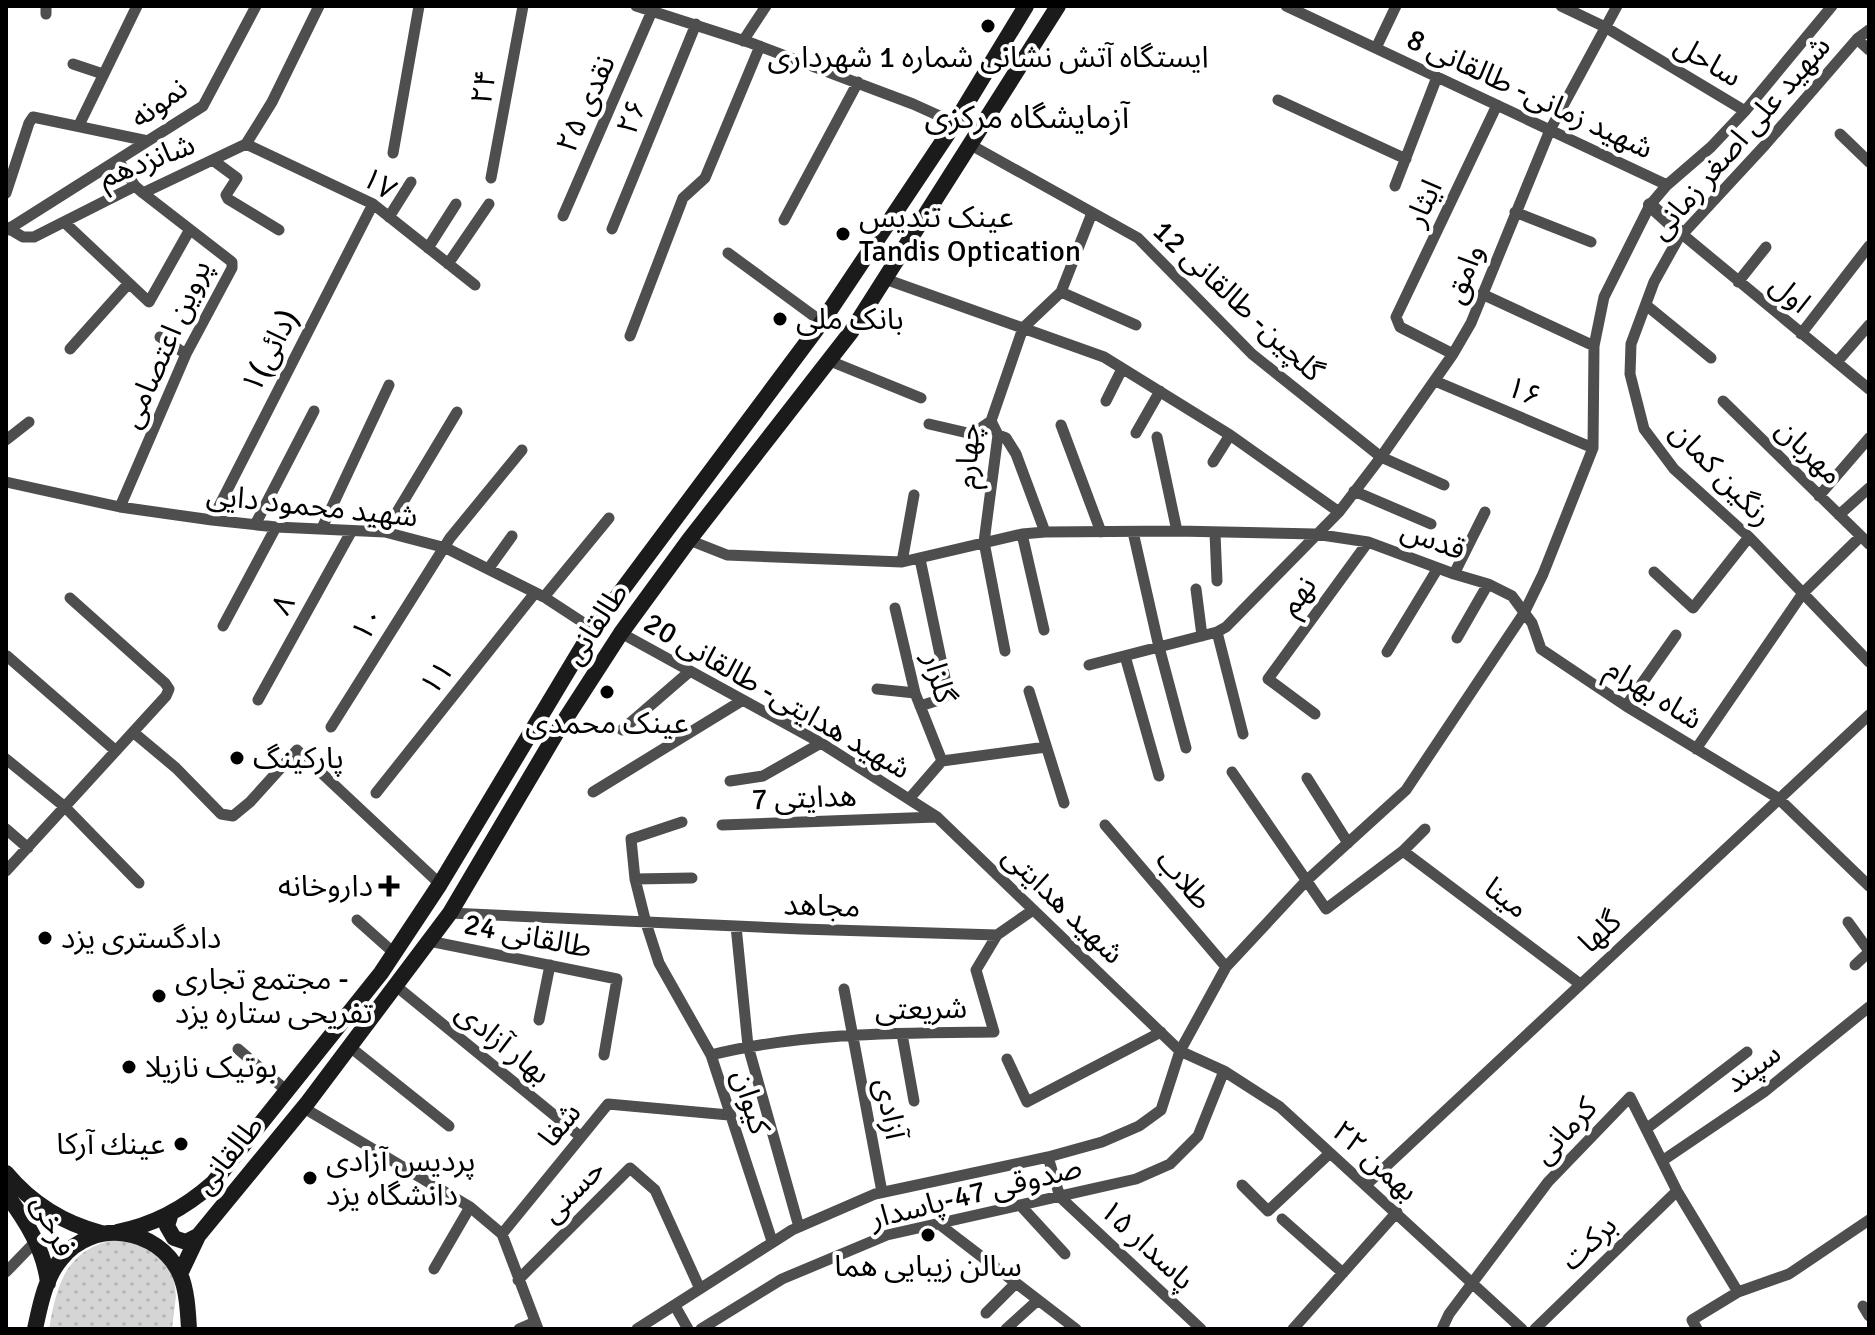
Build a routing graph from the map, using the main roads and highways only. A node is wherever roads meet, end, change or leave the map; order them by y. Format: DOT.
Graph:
graph roads {
  1 [pos="1026,6"];
  2 [pos="1058,6"];
  3 [pos="6,1173"];
  4 [pos="6,1194"];
  5 [pos="171,1213"];
  6 [pos="112,1233"];
  7 [pos="198,1236"];
  8 [pos="180,1274"];
  9 [pos="48,1283"];
  10 [pos="35,1329"];
  11 [pos="189,1329"];
  1 -- 5 [label="main road, طالقانی"];
  2 -- 7 [label="main road, طالقانی"];
  3 -- 6 [label="main road, فرخی"];
  4 -- 9 [label="main road, فرخی"];
  5 -- 6 [label="main road, طالقانی"];
  5 -- 7 [label="main road"];
  6 -- 8 [label="main road, فرخی"];
  6 -- 9 [label="main road, طالقانی"];
  7 -- 8 [label="main road, طالقانی"];
  8 -- 11 [label="main road"];
  9 -- 10 [label="main road"];
}
